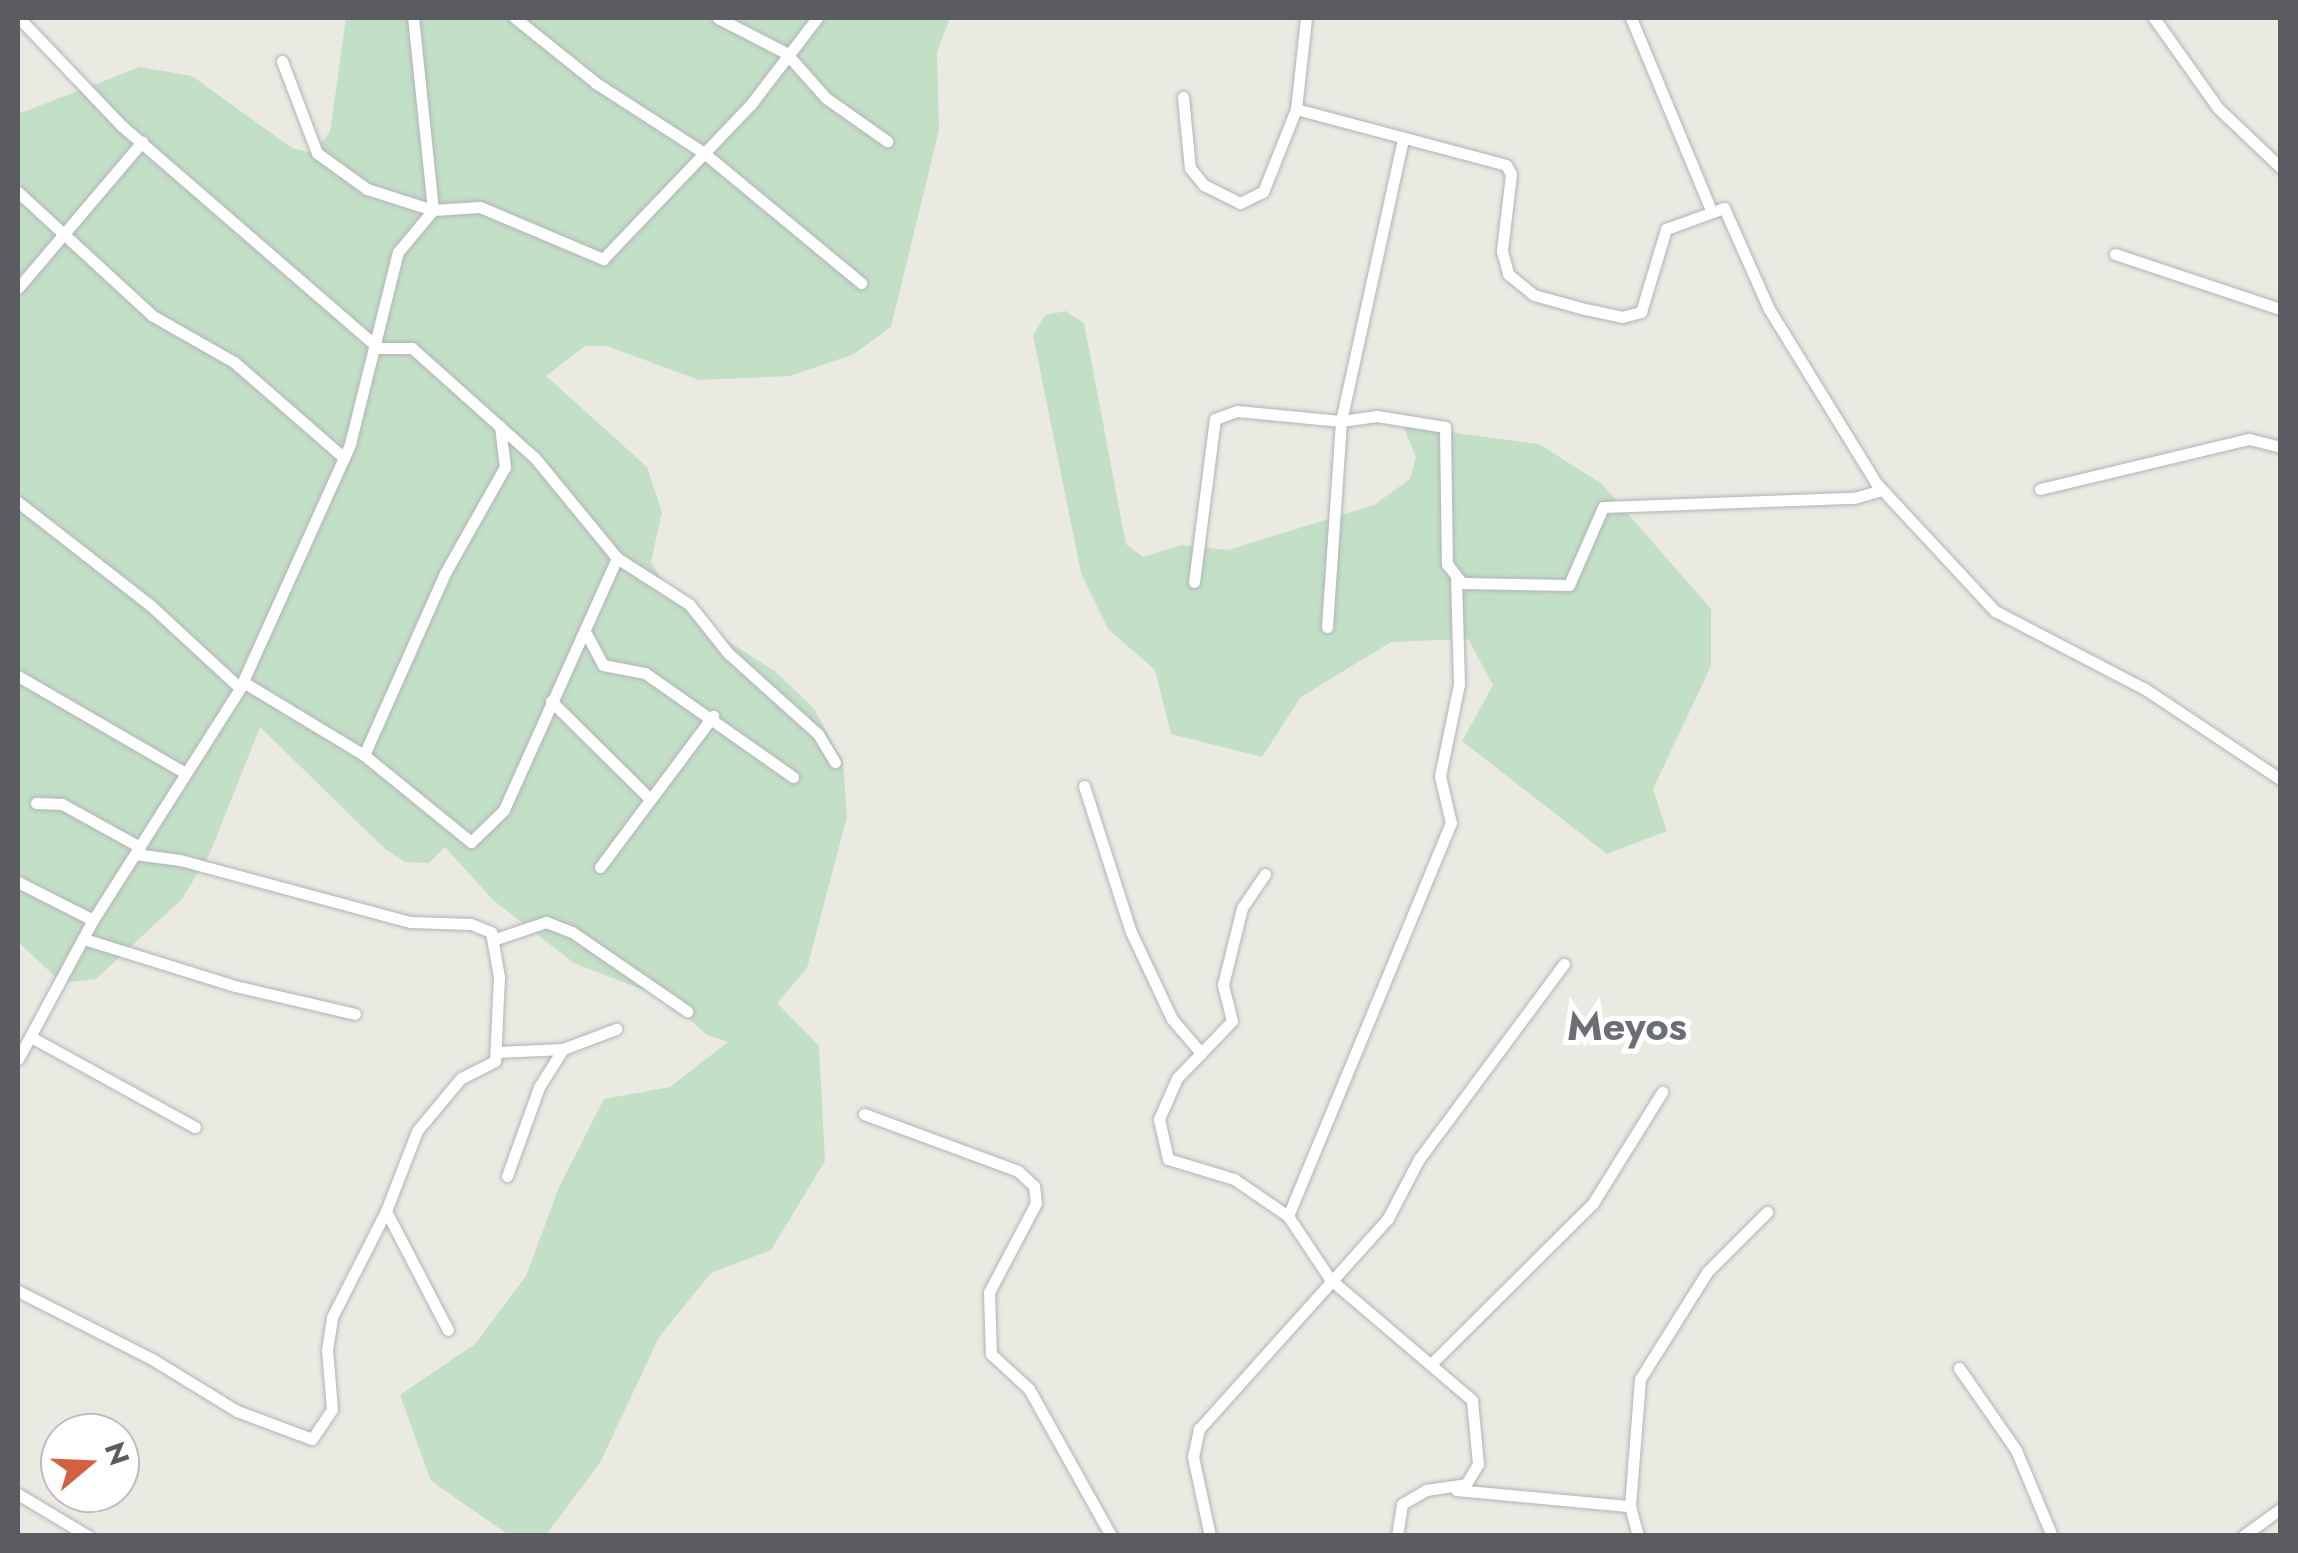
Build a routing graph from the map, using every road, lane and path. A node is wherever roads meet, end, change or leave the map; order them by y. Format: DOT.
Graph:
graph roads {
  1 [pos="19,18"];
  2 [pos="413,18"];
  3 [pos="515,18"];
  4 [pos="718,18"];
  5 [pos="817,18"];
  6 [pos="1306,18"];
  7 [pos="1631,18"];
  8 [pos="2154,18"];
  9 [pos="786,54"];
  10 [pos="282,61"];
  11 [pos="1183,97"];
  12 [pos="1296,109"];
  13 [pos="1403,138"];
  14 [pos="887,141"];
  15 [pos="142,142"];
  16 [pos="704,152"];
  17 [pos="2280,167"];
  18 [pos="18,192"];
  19 [pos="1710,208"];
  20 [pos="433,210"];
  21 [pos="68,234"];
  22 [pos="2116,254"];
  23 [pos="861,283"];
  24 [pos="18,288"];
  25 [pos="2280,309"];
  26 [pos="378,348"];
  27 [pos="1341,422"];
  28 [pos="500,426"];
  29 [pos="2280,447"];
  30 [pos="344,458"];
  31 [pos="2040,489"];
  32 [pos="1882,490"];
  33 [pos="18,502"];
  34 [pos="617,558"];
  35 [pos="1456,580"];
  36 [pos="1194,582"];
  37 [pos="1328,627"];
  38 [pos="588,635"];
  39 [pos="18,676"];
  40 [pos="242,685"];
  41 [pos="551,701"];
  42 [pos="714,716"];
  43 [pos="364,755"];
  44 [pos="835,762"];
  45 [pos="185,773"];
  46 [pos="793,776"];
  47 [pos="2280,780"];
  48 [pos="1084,786"];
  49 [pos="650,799"];
  50 [pos="36,803"];
  51 [pos="137,850"];
  52 [pos="600,867"];
  53 [pos="1265,874"];
  54 [pos="18,882"];
  55 [pos="93,920"];
  56 [pos="84,939"];
  57 [pos="494,940"];
  58 [pos="1564,964"];
  59 [pos="686,1010"];
  60 [pos="355,1014"];
  61 [pos="616,1029"];
  62 [pos="31,1038"];
  63 [pos="562,1049"];
  64 [pos="497,1052"];
  65 [pos="1201,1053"];
  66 [pos="18,1060"];
  67 [pos="1662,1092"];
  68 [pos="864,1114"];
  69 [pos="195,1126"];
  70 [pos="507,1176"];
  71 [pos="386,1211"];
  72 [pos="1767,1212"];
  73 [pos="1288,1216"];
  74 [pos="1330,1279"];
  75 [pos="18,1291"];
  76 [pos="448,1330"];
  77 [pos="1432,1364"];
  78 [pos="1959,1368"];
  79 [pos="1452,1489"];
  80 [pos="18,1494"];
  81 [pos="1630,1506"];
  82 [pos="2280,1509"];
  83 [pos="88,1536"];
  84 [pos="1112,1536"];
  85 [pos="1210,1536"];
  86 [pos="1397,1536"];
  87 [pos="1638,1536"];
  88 [pos="2052,1536"];
  89 [pos="2243,1536"];
  1 -- 15 [label="street"];
  2 -- 20 [label="street"];
  3 -- 16 [label="street"];
  4 -- 9 [label="street"];
  5 -- 9 [label="street"];
  6 -- 12 [label="street"];
  7 -- 19 [label="street"];
  8 -- 17 [label="street"];
  9 -- 14 [label="street"];
  9 -- 16 [label="street"];
  10 -- 20 [label="street"];
  11 -- 12 [label="street"];
  12 -- 13 [label="street"];
  13 -- 19 [label="street"];
  13 -- 27 [label="street"];
  15 -- 21 [label="street"];
  15 -- 26 [label="street"];
  16 -- 20 [label="street"];
  16 -- 23 [label="street"];
  18 -- 21 [label="street"];
  19 -- 32 [label="street"];
  20 -- 26 [label="street"];
  21 -- 24 [label="street"];
  21 -- 30 [label="street"];
  22 -- 25 [label="street"];
  26 -- 28 [label="street"];
  26 -- 30 [label="street"];
  27 -- 35 [label="street"];
  27 -- 36 [label="street"];
  27 -- 37 [label="street"];
  28 -- 34 [label="street"];
  28 -- 43 [label="street"];
  29 -- 31 [label="street"];
  30 -- 40 [label="street"];
  32 -- 35 [label="street"];
  32 -- 47 [label="street"];
  33 -- 40 [label="street"];
  34 -- 38 [label="street"];
  34 -- 44 [label="street"];
  35 -- 73 [label="street"];
  38 -- 41 [label="street"];
  38 -- 42 [label="street"];
  39 -- 45 [label="street"];
  40 -- 43 [label="street"];
  40 -- 45 [label="street"];
  41 -- 43 [label="street"];
  41 -- 49 [label="street"];
  42 -- 46 [label="street"];
  42 -- 49 [label="street"];
  45 -- 51 [label="street"];
  48 -- 65 [label="street"];
  49 -- 52 [label="street"];
  50 -- 51 [label="street"];
  51 -- 55 [label="street"];
  51 -- 57 [label="street"];
  53 -- 65 [label="street"];
  54 -- 55 [label="street"];
  55 -- 56 [label="street"];
  56 -- 60 [label="street"];
  56 -- 62 [label="street"];
  57 -- 59 [label="street"];
  57 -- 64 [label="street"];
  58 -- 74 [label="street"];
  61 -- 63 [label="street"];
  62 -- 66 [label="street"];
  62 -- 69 [label="street"];
  63 -- 64 [label="street"];
  63 -- 70 [label="street"];
  64 -- 71 [label="street"];
  65 -- 73 [label="street"];
  67 -- 77 [label="street"];
  68 -- 84 [label="street"];
  71 -- 75 [label="street"];
  71 -- 76 [label="street"];
  72 -- 81 [label="street"];
  73 -- 74 [label="street"];
  74 -- 77 [label="street"];
  74 -- 85 [label="street"];
  77 -- 79 [label="street"];
  78 -- 88 [label="street"];
  79 -- 81 [label="street"];
  79 -- 86 [label="street"];
  80 -- 83 [label="street"];
  81 -- 87 [label="street"];
  82 -- 89 [label="street"];
}
